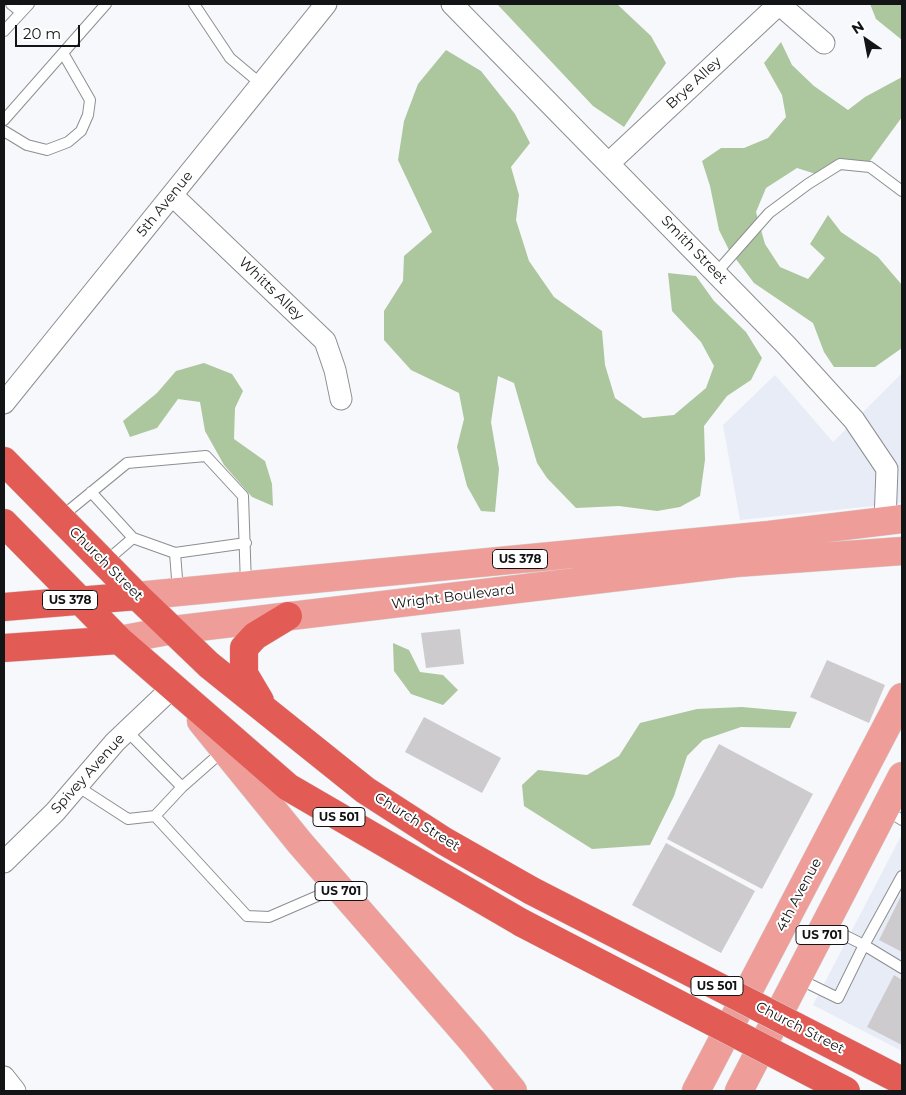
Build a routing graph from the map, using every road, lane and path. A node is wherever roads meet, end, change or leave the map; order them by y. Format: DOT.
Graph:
graph roads {
  1 [pos="11,4"];
  2 [pos="29,4"];
  3 [pos="106,4"];
  4 [pos="194,4"];
  5 [pos="326,4"];
  6 [pos="452,4"];
  7 [pos="779,4"];
  8 [pos="21,12"];
  9 [pos="4,31"];
  10 [pos="824,44"];
  11 [pos="63,53"];
  12 [pos="261,84"];
  13 [pos="4,120"];
  14 [pos="4,131"];
  15 [pos="609,163"];
  16 [pos="902,191"];
  17 [pos="172,195"];
  18 [pos="716,273"];
  19 [pos="341,399"];
  20 [pos="4,403"];
  21 [pos="4,461"];
  22 [pos="91,492"];
  23 [pos="60,518"];
  24 [pos="894,520"];
  25 [pos="4,523"];
  26 [pos="133,538"];
  27 [pos="246,543"];
  28 [pos="902,550"];
  29 [pos="175,553"];
  30 [pos="104,563"];
  31 [pos="246,586"];
  32 [pos="178,592"];
  33 [pos="137,596"];
  34 [pos="80,600"];
  35 [pos="4,606"];
  36 [pos="288,616"];
  37 [pos="174,630"];
  38 [pos="119,640"];
  39 [pos="4,648"];
  40 [pos="173,687"];
  41 [pos="902,697"];
  42 [pos="266,711"];
  43 [pos="127,731"];
  44 [pos="224,750"];
  45 [pos="902,776"];
  46 [pos="76,786"];
  47 [pos="182,787"];
  48 [pos="894,815"];
  49 [pos="155,816"];
  50 [pos="4,862"];
  51 [pos="902,876"];
  52 [pos="338,887"];
  53 [pos="826,926"];
  54 [pos="864,945"];
  55 [pos="902,968"];
  56 [pos="798,979"];
  57 [pos="4,1077"];
  58 [pos="902,1081"];
  59 [pos="15,1091"];
  60 [pos="513,1091"];
  61 [pos="696,1091"];
  62 [pos="739,1091"];
  63 [pos="846,1091"];
  1 -- 8 [label="lane"];
  2 -- 8 [label="lane"];
  3 -- 11 [label="lane"];
  4 -- 12 [label="lane"];
  5 -- 12 [label="street, 5th Avenue"];
  6 -- 15 [label="street, Smith Street"];
  7 -- 10 [label="street"];
  7 -- 15 [label="street, Brye Alley"];
  8 -- 9 [label="lane"];
  11 -- 13 [label="lane"];
  11 -- 14 [label="lane"];
  12 -- 17 [label="street, 5th Avenue"];
  15 -- 18 [label="street, Smith Street"];
  16 -- 18 [label="lane"];
  17 -- 19 [label="street, Whitts Alley"];
  17 -- 20 [label="street, 5th Avenue"];
  18 -- 24 [label="street, Smith Street"];
  21 -- 23 [label="highway, Church Street / US 501"];
  22 -- 23 [label="lane"];
  22 -- 26 [label="lane"];
  22 -- 27 [label="lane"];
  23 -- 30 [label="highway, Church Street / US 501"];
  24 -- 31 [label="main road, US 378"];
  25 -- 34 [label="highway, US 501"];
  26 -- 29 [label="lane"];
  26 -- 30 [label="lane"];
  27 -- 29 [label="lane"];
  27 -- 31 [label="lane"];
  28 -- 36 [label="main road, Wright Boulevard / US 378"];
  29 -- 32 [label="lane"];
  30 -- 33 [label="highway, Church Street / US 501"];
  31 -- 32 [label="main road, US 378"];
  32 -- 33 [label="main road, US 378"];
  33 -- 34 [label="highway, US 378"];
  33 -- 37 [label="highway, Church Street / US 501"];
  34 -- 35 [label="highway, US 378"];
  34 -- 38 [label="highway, US 501"];
  36 -- 37 [label="main road, Wright Boulevard / US 378"];
  36 -- 42 [label="highway"];
  37 -- 38 [label="main road, Wright Boulevard / US 378"];
  37 -- 42 [label="highway, Church Street / US 501"];
  38 -- 39 [label="highway, Wright Boulevard / US 378"];
  38 -- 40 [label="highway, US 501"];
  40 -- 43 [label="street, Spivey Avenue"];
  40 -- 44 [label="main road, US 701"];
  40 -- 63 [label="highway, US 501, bridge"];
  41 -- 61 [label="main road, 4th Avenue"];
  42 -- 58 [label="highway, Church Street / US 501, bridge"];
  43 -- 46 [label="street, Spivey Avenue"];
  43 -- 47 [label="lane"];
  44 -- 47 [label="lane"];
  44 -- 52 [label="main road, US 701"];
  45 -- 48 [label="main road, US 701"];
  46 -- 49 [label="lane"];
  46 -- 50 [label="street, Spivey Avenue"];
  47 -- 49 [label="lane"];
  48 -- 53 [label="main road, US 701"];
  49 -- 52 [label="lane"];
  51 -- 54 [label="lane"];
  52 -- 60 [label="main road, US 701"];
  53 -- 54 [label="lane"];
  53 -- 56 [label="main road, US 701"];
  54 -- 55 [label="lane"];
  54 -- 56 [label="lane"];
  56 -- 62 [label="main road, US 701"];
  57 -- 59 [label="street"];
}
